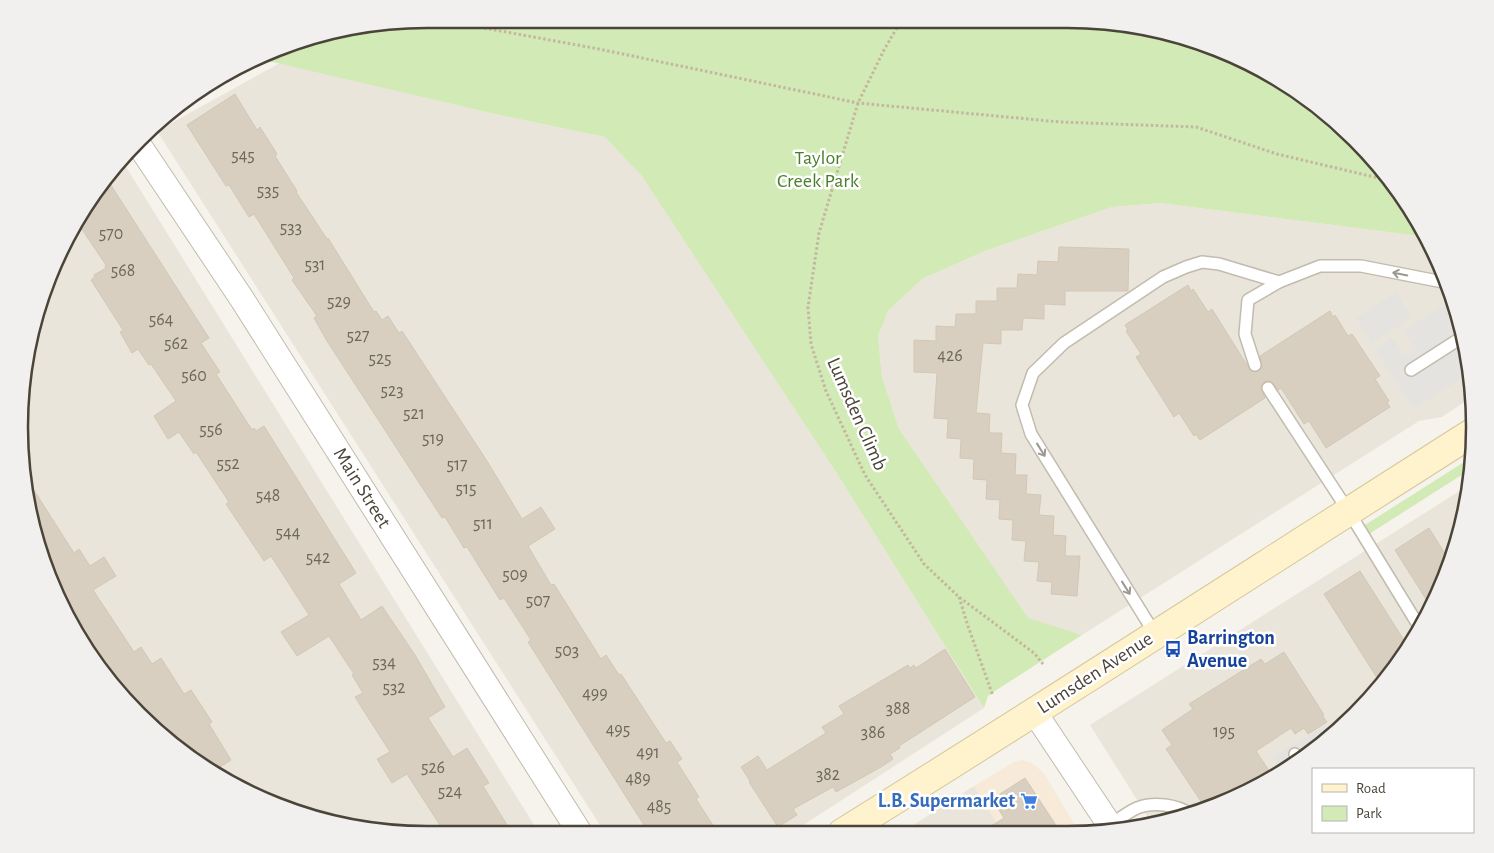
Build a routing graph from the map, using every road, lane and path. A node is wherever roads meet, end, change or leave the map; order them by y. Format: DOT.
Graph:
graph roads {
  1 [pos="484,28"];
  2 [pos="897,28"];
  3 [pos="858,103"];
  4 [pos="141,148"];
  5 [pos="1379,178"];
  6 [pos="1439,281"];
  7 [pos="1279,282"];
  8 [pos="1457,340"];
  9 [pos="1255,365"];
  10 [pos="1410,370"];
  11 [pos="1268,388"];
  12 [pos="1466,437"];
  13 [pos="1349,512"];
  14 [pos="959,597"];
  15 [pos="1416,621"];
  16 [pos="1155,634"];
  17 [pos="1043,664"];
  18 [pos="993,696"];
  19 [pos="1034,713"];
  20 [pos="1182,808"];
  21 [pos="1119,822"];
  22 [pos="1109,823"];
  23 [pos="576,826"];
  24 [pos="853,826"];
  1 -- 3 [label="path"];
  2 -- 3 [label="path, Lumsden Climb"];
  3 -- 5 [label="path"];
  3 -- 14 [label="path, Lumsden Climb"];
  4 -- 23 [label="street, Main Street"];
  6 -- 7 [label="lane, one-way"];
  7 -- 9 [label="lane"];
  7 -- 16 [label="lane, one-way"];
  8 -- 10 [label="lane"];
  11 -- 13 [label="lane"];
  12 -- 13 [label="street, Lumsden Avenue"];
  13 -- 15 [label="lane"];
  13 -- 16 [label="street, Lumsden Avenue"];
  14 -- 17 [label="path, Lumsden Climb"];
  14 -- 18 [label="path, Lumsden Climb"];
  16 -- 19 [label="street, Lumsden Avenue"];
  19 -- 22 [label="street"];
  19 -- 24 [label="street, Lumsden Avenue"];
  20 -- 21 [label="lane"];
}
